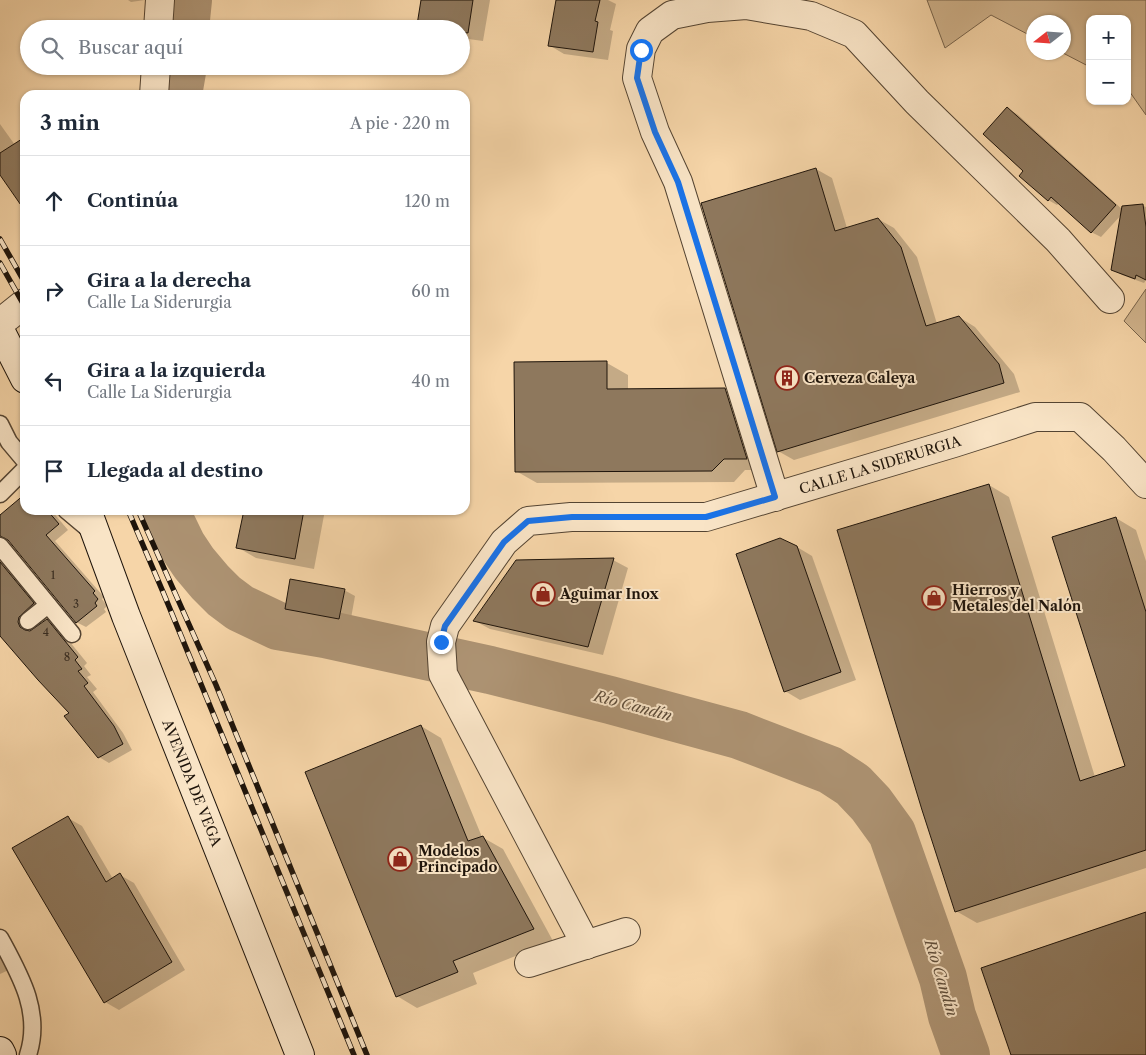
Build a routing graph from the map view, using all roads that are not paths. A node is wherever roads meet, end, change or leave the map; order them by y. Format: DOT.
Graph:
graph roads {
  1 [pos="160,0"];
  2 [pos="159,20"];
  3 [pos="155,75"];
  4 [pos="154,90"];
  5 [pos="1110,299"];
  6 [pos="20,307"];
  7 [pos="0,323"];
  8 [pos="0,330"];
  9 [pos="20,369"];
  10 [pos="0,424"];
  11 [pos="20,455"];
  12 [pos="20,474"];
  13 [pos="1146,484"];
  14 [pos="0,494"];
  15 [pos="775,497"];
  16 [pos="72,515"];
  17 [pos="89,515"];
  18 [pos="96,536"];
  19 [pos="0,546"];
  20 [pos="48,605"];
  21 [pos="28,621"];
  22 [pos="72,634"];
  23 [pos="626,932"];
  24 [pos="0,938"];
  25 [pos="586,945"];
  26 [pos="529,963"];
  27 [pos="0,1051"];
  28 [pos="2,1055"];
  29 [pos="28,1055"];
  30 [pos="300,1055"];
  1 -- 2 [label="street"];
  3 -- 4 [label="street"];
  5 -- 15 [label="street"];
  6 -- 7 [label="street"];
  8 -- 9 [label="street"];
  10 -- 11 [label="lane"];
  12 -- 14 [label="lane"];
  13 -- 15 [label="street, CALLE LA SIDERURGIA"];
  15 -- 25 [label="street, CALLE LA SIDERURGIA"];
  16 -- 18 [label="lane"];
  17 -- 18 [label="street, AVENIDA DE VEGA"];
  18 -- 30 [label="street, AVENIDA DE VEGA"];
  19 -- 20 [label="lane"];
  20 -- 21 [label="lane"];
  20 -- 22 [label="lane"];
  23 -- 25 [label="street"];
  24 -- 29 [label="lane"];
  25 -- 26 [label="street"];
  27 -- 28 [label="street"];
}
